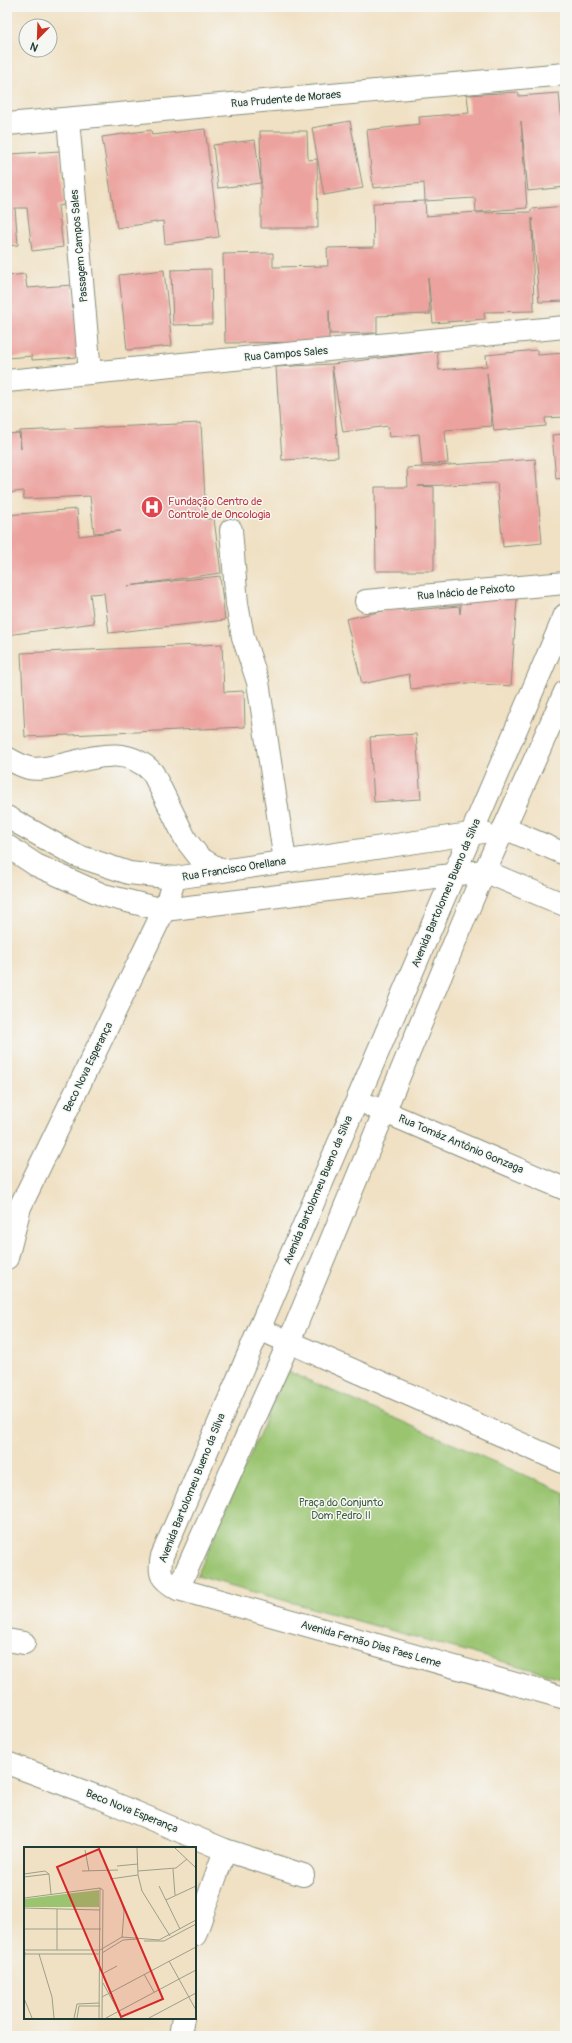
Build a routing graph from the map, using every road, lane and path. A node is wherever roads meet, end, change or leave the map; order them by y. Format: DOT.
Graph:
graph roads {
  1 [pos="565,74"];
  2 [pos="68,119"];
  3 [pos="7,124"];
  4 [pos="565,327"];
  5 [pos="90,373"];
  6 [pos="7,381"];
  7 [pos="231,530"];
  8 [pos="565,583"];
  9 [pos="366,601"];
  10 [pos="565,615"];
  11 [pos="562,706"];
  12 [pos="7,758"];
  13 [pos="7,817"];
  14 [pos="504,828"];
  15 [pos="471,834"];
  16 [pos="7,846"];
  17 [pos="565,854"];
  18 [pos="285,861"];
  19 [pos="222,871"];
  20 [pos="484,871"];
  21 [pos="454,875"];
  22 [pos="175,878"];
  23 [pos="565,905"];
  24 [pos="164,910"];
  25 [pos="357,1100"];
  26 [pos="385,1112"];
  27 [pos="565,1189"];
  28 [pos="7,1258"];
  29 [pos="259,1328"];
  30 [pos="289,1342"];
  31 [pos="565,1463"];
  32 [pos="178,1589"];
  33 [pos="565,1698"];
  34 [pos="7,1763"];
  35 [pos="225,1850"];
  36 [pos="304,1875"];
  37 [pos="196,1932"];
  38 [pos="183,2019"];
  39 [pos="180,2036"];
  1 -- 2 [label="street, Rua Prudente de Moraes"];
  2 -- 3 [label="street, Rua Prudente de Moraes"];
  2 -- 5 [label="street, Passagem Campos Sales"];
  4 -- 5 [label="street, Rua Campos Sales"];
  5 -- 6 [label="street, Rua Campos Sales"];
  7 -- 18 [label="street"];
  8 -- 9 [label="street, Rua Inácio de Peixoto"];
  10 -- 15 [label="street, Avenida Bartolomeu Bueno da Silva"];
  11 -- 14 [label="street"];
  12 -- 19 [label="street"];
  13 -- 22 [label="street, Rua Francisco Orellana"];
  14 -- 15 [label="street, Rua Francisco Orellana"];
  14 -- 17 [label="street"];
  14 -- 20 [label="street"];
  15 -- 18 [label="street, Rua Francisco Orellana"];
  15 -- 21 [label="street, Avenida Bartolomeu Bueno da Silva"];
  16 -- 24 [label="street"];
  18 -- 19 [label="street, Rua Francisco Orellana"];
  19 -- 22 [label="street, Rua Francisco Orellana"];
  20 -- 21 [label="street"];
  20 -- 23 [label="street"];
  20 -- 26 [label="street"];
  21 -- 24 [label="street"];
  21 -- 25 [label="street, Avenida Bartolomeu Bueno da Silva"];
  22 -- 24 [label="street, Beco Nova Esperança"];
  24 -- 28 [label="street, Beco Nova Esperança"];
  25 -- 26 [label="street, Rua Tomáz Antônio Gonzaga"];
  25 -- 29 [label="street, Avenida Bartolomeu Bueno da Silva"];
  26 -- 27 [label="street, Rua Tomáz Antônio Gonzaga"];
  26 -- 30 [label="street"];
  29 -- 30 [label="street"];
  29 -- 32 [label="street, Avenida Bartolomeu Bueno da Silva"];
  30 -- 31 [label="street"];
  30 -- 32 [label="street"];
  32 -- 33 [label="street, Avenida Fernão Dias Paes Leme"];
  34 -- 35 [label="street, Beco Nova Esperança"];
  35 -- 36 [label="street, Beco Nova Esperança"];
  35 -- 37 [label="street"];
  38 -- 39 [label="street"];
}
